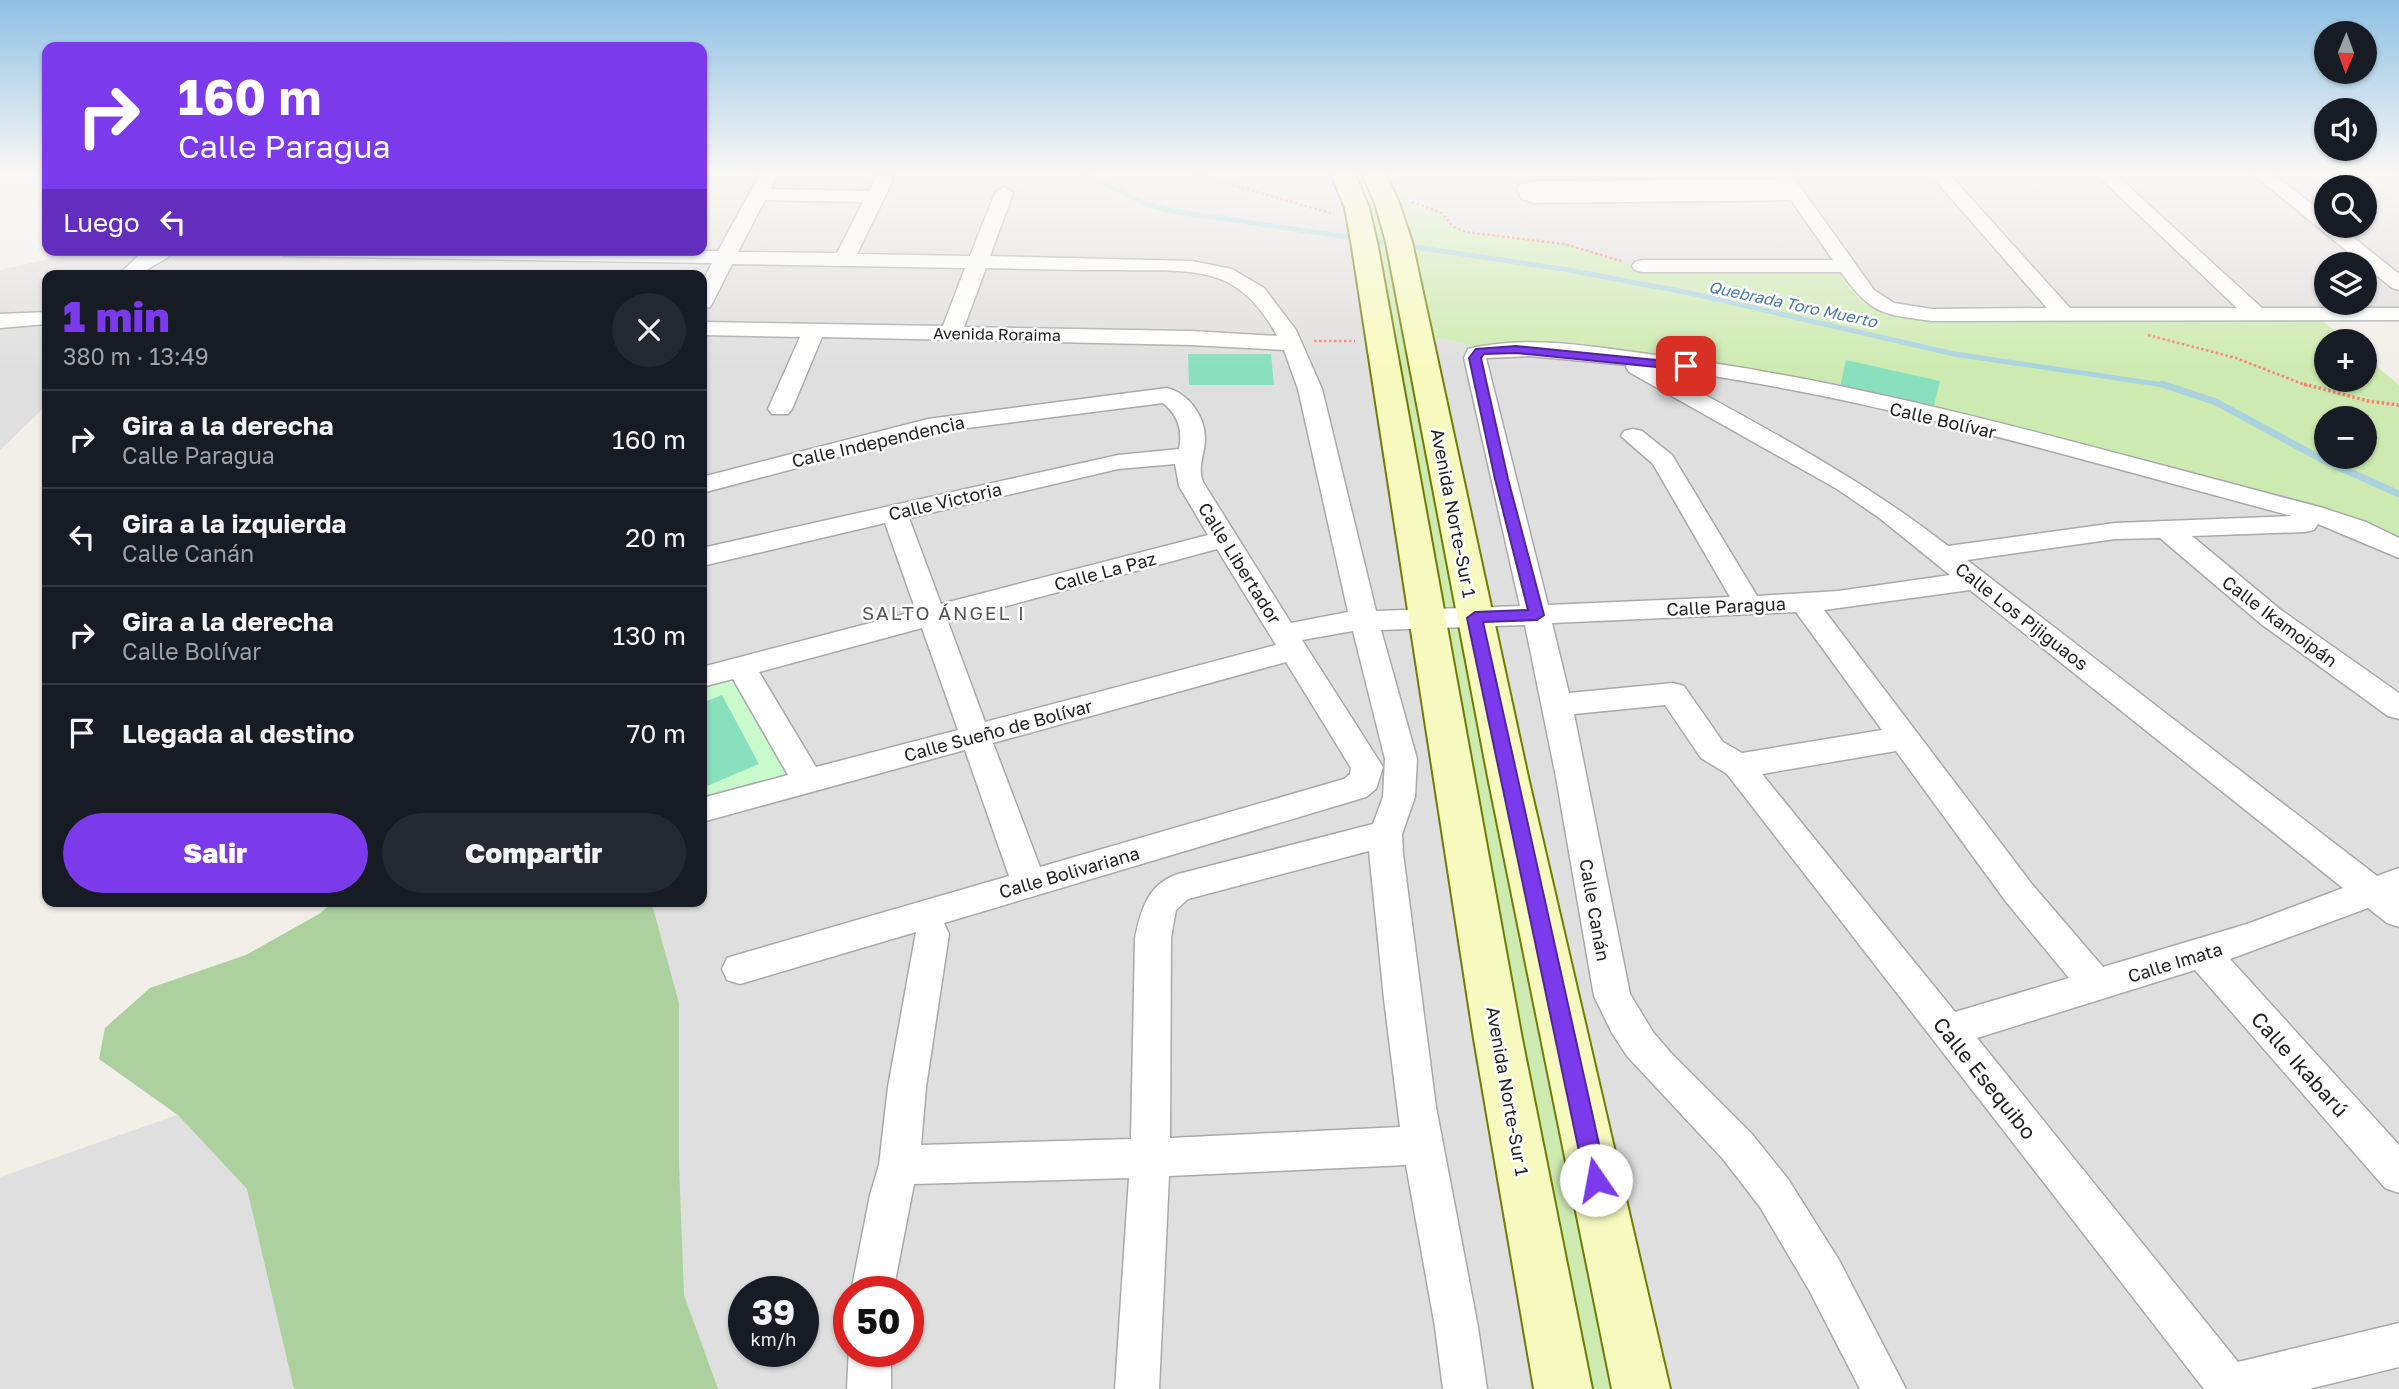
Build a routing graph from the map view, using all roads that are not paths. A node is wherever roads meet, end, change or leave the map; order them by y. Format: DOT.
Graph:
graph roads {
  1 [pos="736,239"];
  2 [pos="855,239"];
  3 [pos="986,239"];
  4 [pos="1371,239"];
  5 [pos="1391,239"];
  6 [pos="1828,239"];
  7 [pos="1996,239"];
  8 [pos="2175,239"];
  9 [pos="2343,239"];
  10 [pos="153,256"];
  11 [pos="408,256"];
  12 [pos="692,256"];
  13 [pos="726,257"];
  14 [pos="845,258"];
  15 [pos="978,261"];
  16 [pos="1386,265"];
  17 [pos="1642,266"];
  18 [pos="1848,266"];
  19 [pos="134,270"];
  20 [pos="396,270"];
  21 [pos="2399,284"];
  22 [pos="707,293"];
  23 [pos="2399,314"];
  24 [pos="2064,315"];
  25 [pos="2257,315"];
  26 [pos="42,318"];
  27 [pos="707,328"];
  28 [pos="4,330"];
  29 [pos="814,330"];
  30 [pos="951,333"];
  31 [pos="1292,344"];
  32 [pos="1476,354"];
  33 [pos="1618,358"];
  34 [pos="1139,397"];
  35 [pos="780,409"];
  36 [pos="1633,436"];
  37 [pos="1190,454"];
  38 [pos="707,484"];
  39 [pos="894,513"];
  40 [pos="2354,527"];
  41 [pos="2165,528"];
  42 [pos="1224,539"];
  43 [pos="2398,549"];
  44 [pos="1944,555"];
  45 [pos="707,556"];
  46 [pos="1976,580"];
  47 [pos="1803,602"];
  48 [pos="1749,606"];
  49 [pos="1537,615"];
  50 [pos="933,616"];
  51 [pos="1475,618"];
  52 [pos="1427,619"];
  53 [pos="1365,621"];
  54 [pos="1289,642"];
  55 [pos="741,667"];
  56 [pos="707,676"];
  57 [pos="1556,705"];
  58 [pos="2399,708"];
  59 [pos="975,736"];
  60 [pos="1903,738"];
  61 [pos="1359,750"];
  62 [pos="1738,766"];
  63 [pos="808,781"];
  64 [pos="707,809"];
  65 [pos="1386,834"];
  66 [pos="1029,884"];
  67 [pos="2391,896"];
  68 [pos="932,934"];
  69 [pos="2202,953"];
  70 [pos="740,968"];
  71 [pos="2097,986"];
  72 [pos="1947,1031"];
  73 [pos="1422,1145"];
  74 [pos="1150,1158"];
  75 [pos="899,1165"];
  76 [pos="2399,1174"];
  77 [pos="875,1276"];
  78 [pos="2399,1345"];
  79 [pos="869,1367"];
  80 [pos="2231,1388"];
  81 [pos="869,1389"];
  82 [pos="1137,1389"];
  83 [pos="1465,1389"];
  84 [pos="1563,1389"];
  85 [pos="1641,1389"];
  86 [pos="1884,1389"];
  1 -- 13 [label="street"];
  2 -- 14 [label="street"];
  3 -- 15 [label="street"];
  4 -- 16 [label="main road, Avenida Norte-Sur 1"];
  5 -- 16 [label="main road, Avenida Norte-Sur 1"];
  6 -- 18 [label="street"];
  7 -- 24 [label="street"];
  8 -- 25 [label="street"];
  9 -- 21 [label="street"];
  10 -- 19 [label="street"];
  11 -- 20 [label="street"];
  12 -- 13 [label="street"];
  13 -- 14 [label="street"];
  13 -- 22 [label="street"];
  14 -- 15 [label="street"];
  15 -- 30 [label="street"];
  15 -- 31 [label="street"];
  16 -- 51 [label="main road, Avenida Norte-Sur 1"];
  16 -- 52 [label="main road, Avenida Norte-Sur 1"];
  17 -- 18 [label="street"];
  18 -- 24 [label="street"];
  23 -- 25 [label="street"];
  24 -- 25 [label="street"];
  26 -- 28 [label="street"];
  27 -- 29 [label="street, Avenida Roraima"];
  29 -- 30 [label="street, Avenida Roraima"];
  29 -- 35 [label="street"];
  30 -- 31 [label="street, Avenida Roraima"];
  31 -- 53 [label="street"];
  32 -- 33 [label="street, Calle Bolívar"];
  32 -- 49 [label="street, Calle Canán"];
  33 -- 40 [label="street, Calle Bolívar"];
  33 -- 44 [label="street, Calle Los Pijiguaos"];
  34 -- 37 [label="street, Calle Libertador"];
  34 -- 38 [label="street, Calle Independencia"];
  36 -- 48 [label="street"];
  37 -- 39 [label="street, Calle Victoria"];
  37 -- 42 [label="street, Calle Libertador"];
  39 -- 45 [label="street, Calle Victoria"];
  39 -- 50 [label="street"];
  40 -- 41 [label="street"];
  40 -- 43 [label="street, Calle Bolívar"];
  41 -- 44 [label="street"];
  41 -- 58 [label="street, Calle Ikamoipán"];
  42 -- 50 [label="street, Calle La Paz"];
  42 -- 54 [label="street, Calle Libertador"];
  44 -- 46 [label="street, Calle Los Pijiguaos"];
  46 -- 47 [label="street, Calle Paragua"];
  46 -- 67 [label="street, Calle Los Pijiguaos"];
  47 -- 48 [label="street, Calle Paragua"];
  47 -- 60 [label="street"];
  48 -- 49 [label="street, Calle Paragua"];
  49 -- 51 [label="street, Calle Paragua"];
  49 -- 57 [label="street, Calle Canán"];
  50 -- 55 [label="street, Calle La Paz"];
  50 -- 59 [label="street"];
  51 -- 52 [label="street, Calle Paragua"];
  51 -- 85 [label="main road, Avenida Norte-Sur 1"];
  52 -- 53 [label="street, Calle Paragua"];
  52 -- 84 [label="main road, Avenida Norte-Sur 1"];
  53 -- 54 [label="street, Calle Sueño de Bolívar"];
  53 -- 65 [label="street"];
  54 -- 59 [label="street, Calle Sueño de Bolívar"];
  54 -- 61 [label="street, Calle Libertador"];
  55 -- 56 [label="street, Calle La Paz"];
  55 -- 63 [label="street"];
  57 -- 62 [label="street, Calle Esequibo"];
  57 -- 86 [label="street, Calle Canán"];
  59 -- 63 [label="street, Calle Sueño de Bolívar"];
  59 -- 66 [label="street"];
  60 -- 62 [label="street"];
  60 -- 71 [label="street"];
  61 -- 66 [label="street, Calle Bolivariana"];
  62 -- 72 [label="street, Calle Esequibo"];
  63 -- 64 [label="street, Calle Sueño de Bolívar"];
  65 -- 73 [label="street"];
  65 -- 74 [label="street"];
  66 -- 70 [label="street, Calle Bolivariana"];
  67 -- 69 [label="street, Calle Imata"];
  68 -- 75 [label="street"];
  69 -- 71 [label="street, Calle Imata"];
  69 -- 76 [label="street, Calle Ikabarú"];
  71 -- 72 [label="street, Calle Imata"];
  72 -- 80 [label="street, Calle Esequibo"];
  73 -- 74 [label="street"];
  73 -- 83 [label="street"];
  74 -- 75 [label="street"];
  74 -- 82 [label="street"];
  75 -- 77 [label="street"];
  78 -- 80 [label="street"];
  79 -- 81 [label="street"];
}
